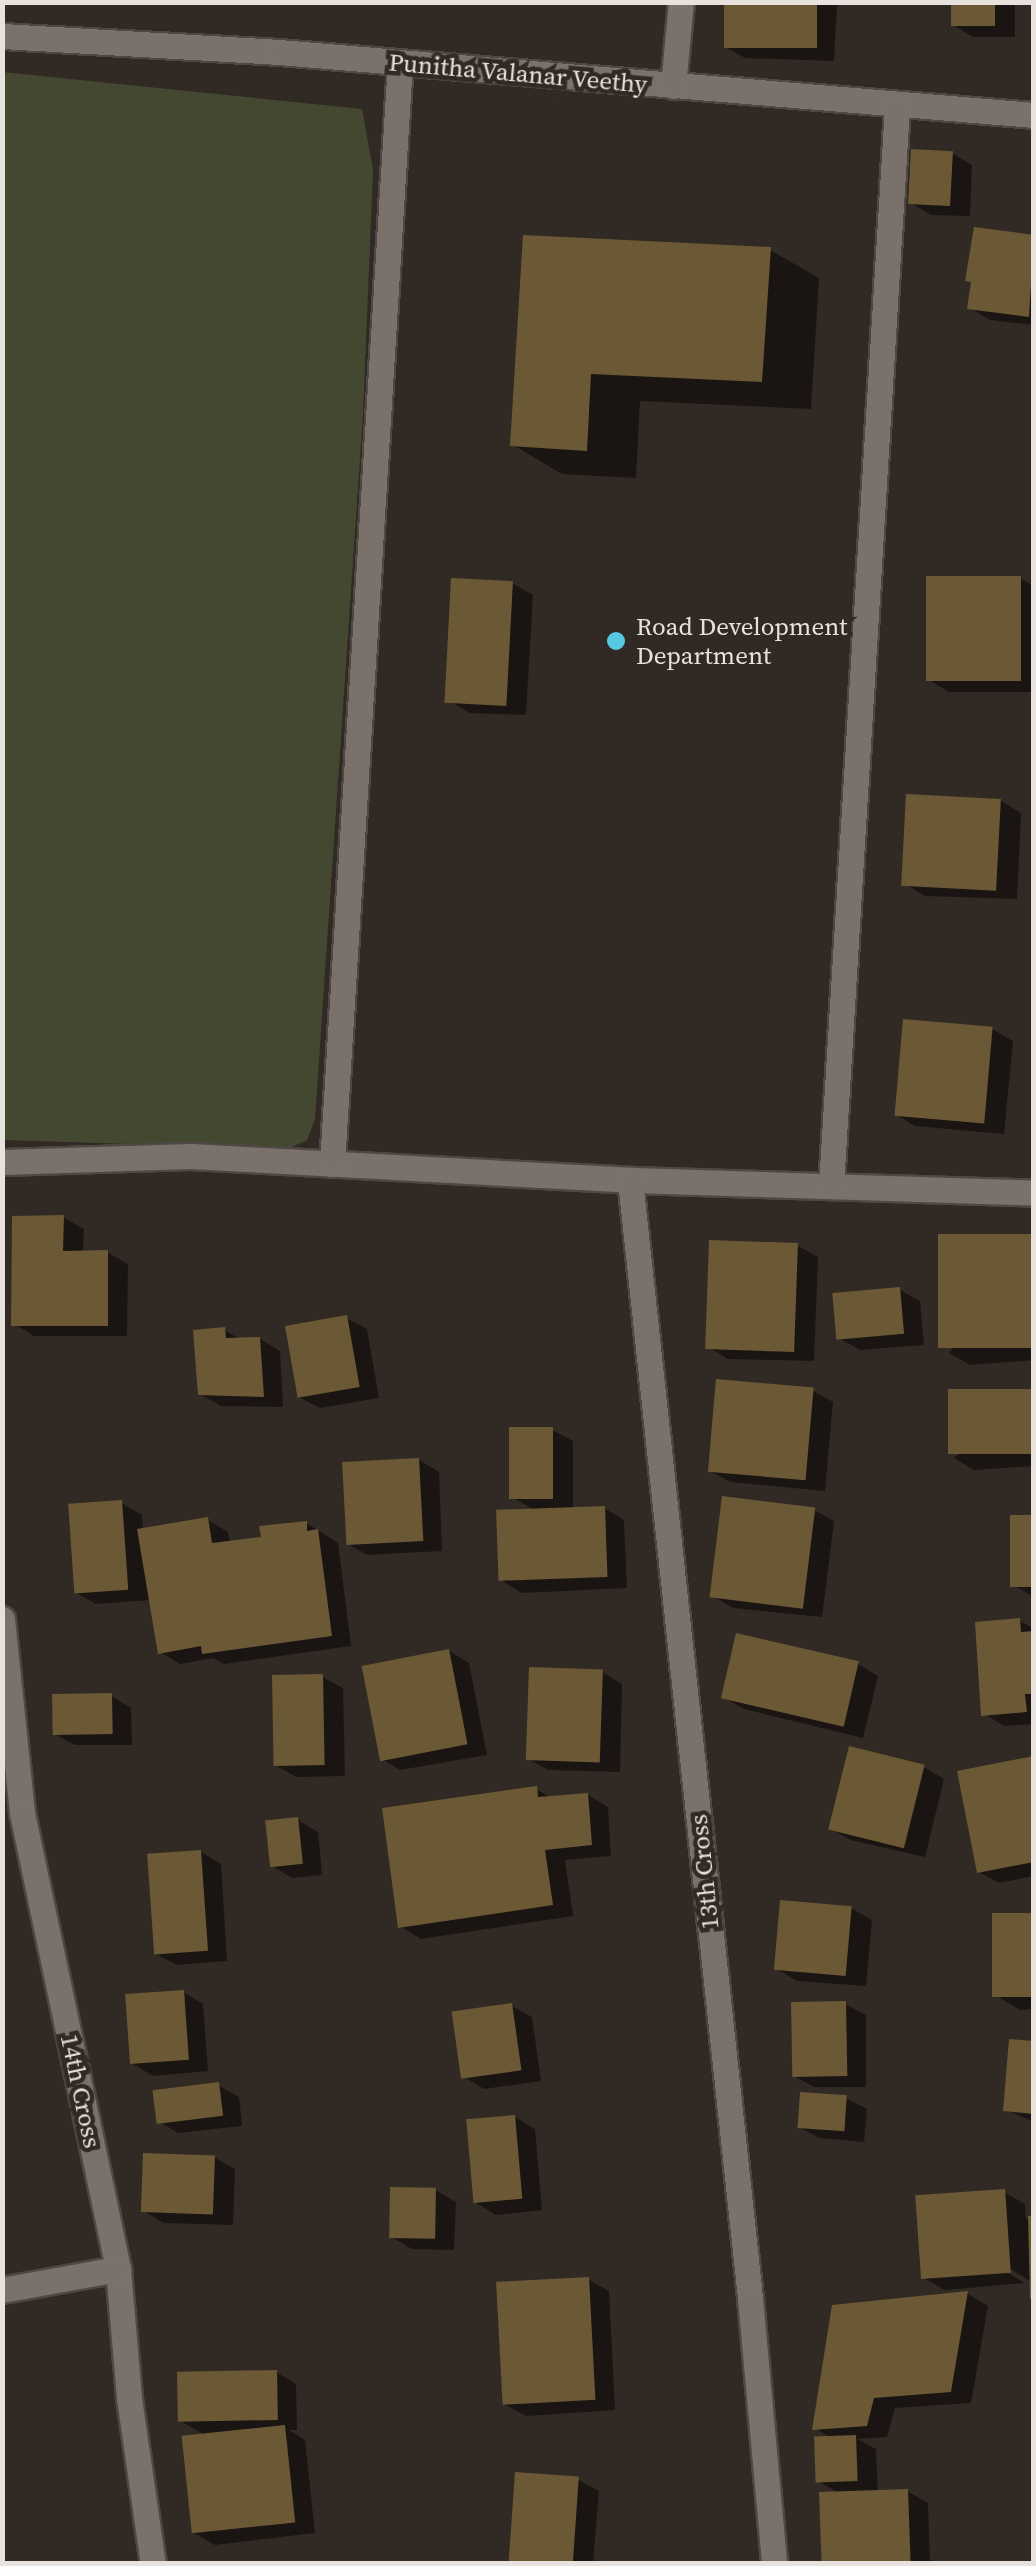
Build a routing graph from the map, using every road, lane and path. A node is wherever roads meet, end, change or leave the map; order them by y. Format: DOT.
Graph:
graph roads {
  1 [pos="681,2"];
  2 [pos="2,36"];
  3 [pos="400,64"];
  4 [pos="673,86"];
  5 [pos="897,106"];
  6 [pos="1034,115"];
  7 [pos="2,1162"];
  8 [pos="332,1164"];
  9 [pos="630,1180"];
  10 [pos="832,1186"];
  11 [pos="1034,1193"];
  12 [pos="2,1620"];
  13 [pos="118,2269"];
  14 [pos="2,2290"];
  15 [pos="152,2564"];
  16 [pos="774,2564"];
  1 -- 4 [label="street"];
  2 -- 3 [label="street, Punitha Valanar Veethy"];
  3 -- 4 [label="street, Punitha Valanar Veethy"];
  3 -- 8 [label="street"];
  4 -- 5 [label="street, Punitha Valanar Veethy"];
  5 -- 6 [label="street, Punitha Valanar Veethy"];
  5 -- 10 [label="street"];
  7 -- 8 [label="street"];
  8 -- 9 [label="street"];
  9 -- 10 [label="street"];
  9 -- 16 [label="street, 13th Cross"];
  10 -- 11 [label="street"];
  12 -- 13 [label="street, 14th Cross"];
  13 -- 14 [label="street"];
  13 -- 15 [label="street, 14th Cross"];
}
